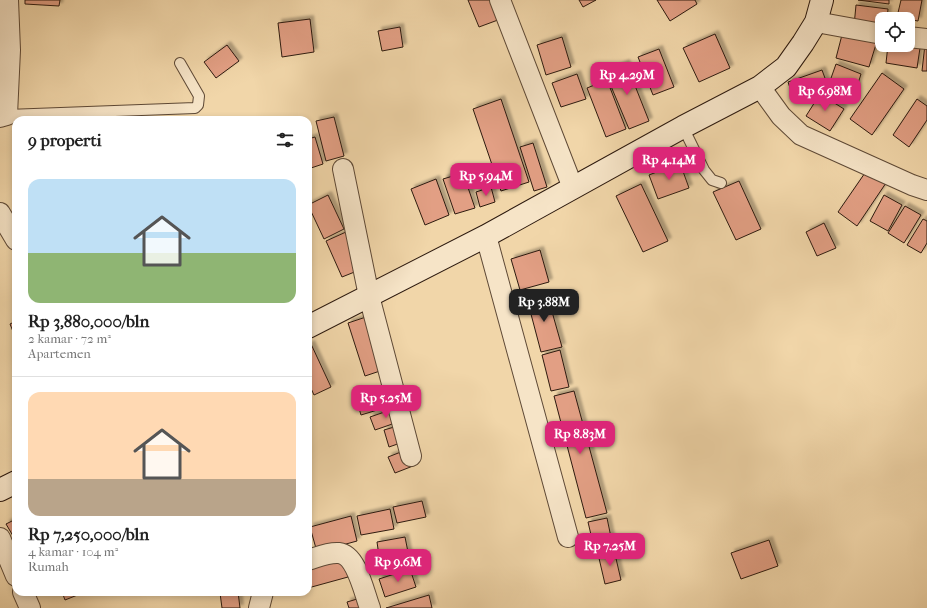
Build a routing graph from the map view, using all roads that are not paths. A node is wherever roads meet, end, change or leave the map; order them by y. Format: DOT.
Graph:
graph roads {
  1 [pos="8,0"];
  2 [pos="500,0"];
  3 [pos="822,0"];
  4 [pos="816,22"];
  5 [pos="875,33"];
  6 [pos="915,38"];
  7 [pos="927,39"];
  8 [pos="180,63"];
  9 [pos="760,87"];
  10 [pos="4,116"];
  11 [pos="683,127"];
  12 [pos="343,169"];
  13 [pos="721,183"];
  14 [pos="573,188"];
  15 [pos="927,190"];
  16 [pos="0,213"];
  17 [pos="12,233"];
  18 [pos="486,236"];
  19 [pos="370,296"];
  20 [pos="312,325"];
  21 [pos="411,456"];
  22 [pos="12,484"];
  23 [pos="0,490"];
  24 [pos="568,537"];
  25 [pos="0,538"];
  26 [pos="312,559"];
  27 [pos="12,566"];
  28 [pos="25,596"];
  29 [pos="262,596"];
  30 [pos="30,608"];
  31 [pos="259,608"];
  32 [pos="370,608"];
  1 -- 10 [label="street"];
  2 -- 14 [label="street"];
  3 -- 4 [label="street"];
  4 -- 5 [label="street"];
  4 -- 9 [label="street"];
  6 -- 7 [label="street"];
  8 -- 10 [label="lane"];
  9 -- 11 [label="street"];
  9 -- 15 [label="street"];
  11 -- 13 [label="lane"];
  11 -- 14 [label="street"];
  12 -- 19 [label="street"];
  14 -- 18 [label="street"];
  16 -- 17 [label="street"];
  18 -- 19 [label="street"];
  18 -- 24 [label="street"];
  19 -- 20 [label="street"];
  19 -- 21 [label="street"];
  22 -- 23 [label="street"];
  25 -- 27 [label="street"];
  26 -- 32 [label="street"];
  28 -- 30 [label="street"];
  29 -- 31 [label="street"];
}
